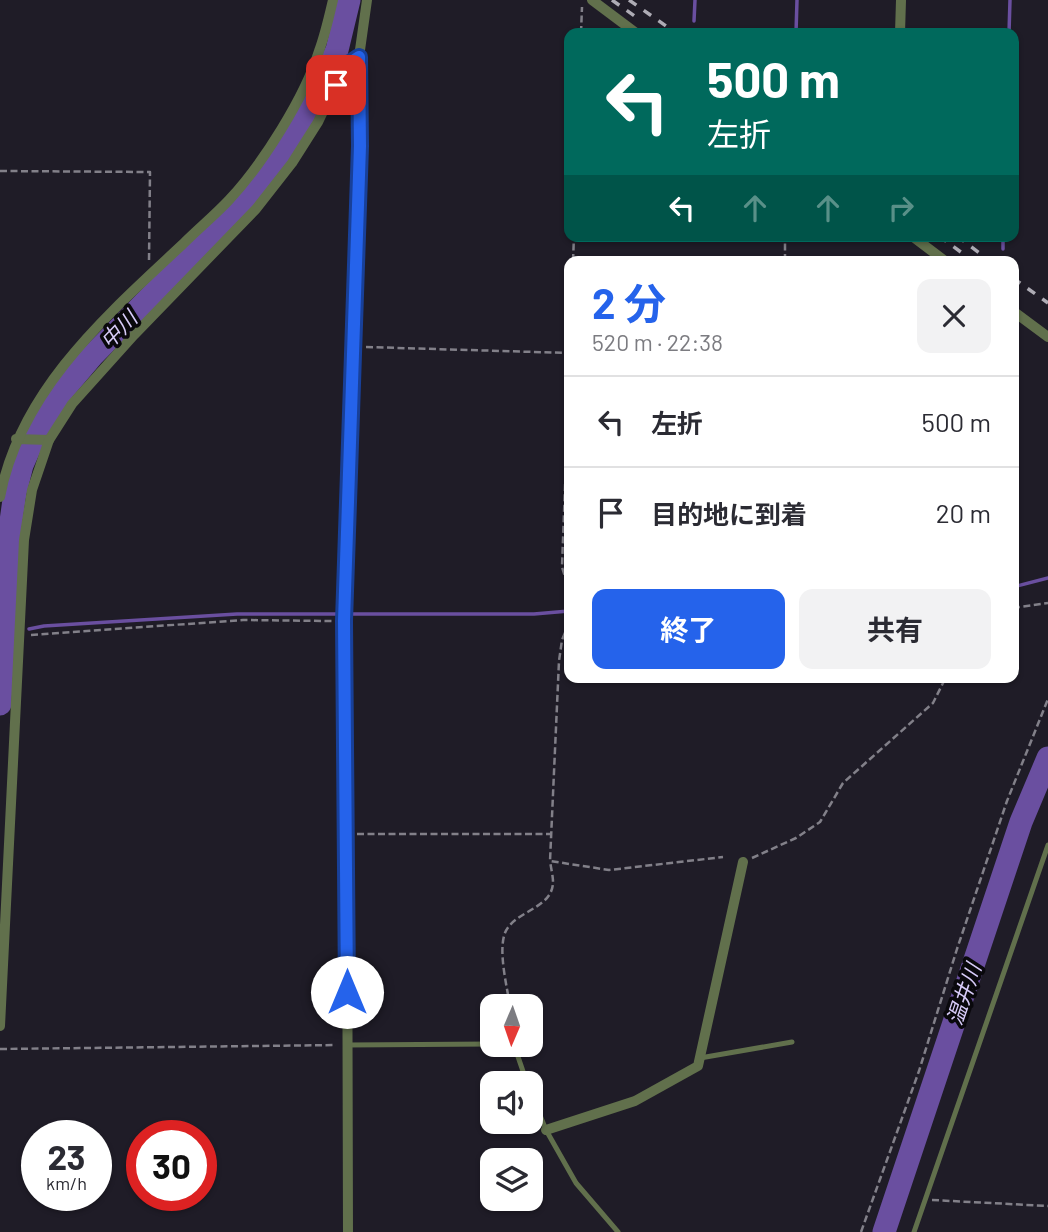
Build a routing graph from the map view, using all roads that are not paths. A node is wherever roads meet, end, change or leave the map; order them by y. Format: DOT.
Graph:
graph roads {
  1 [pos="333,0"];
  2 [pos="368,0"];
  3 [pos="592,0"];
  4 [pos="901,0"];
  5 [pos="629,28"];
  6 [pos="900,28"];
  7 [pos="359,57"];
  8 [pos="920,242"];
  9 [pos="938,256"];
  10 [pos="1019,315"];
  11 [pos="1048,337"];
  12 [pos="20,439"];
  13 [pos="46,440"];
  14 [pos="0,497"];
  15 [pos="1048,845"];
  16 [pos="743,862"];
  17 [pos="2,887"];
  18 [pos="0,1027"];
  19 [pos="792,1042"];
  20 [pos="480,1044"];
  21 [pos="347,1045"];
  22 [pos="700,1058"];
  23 [pos="543,1123"];
  24 [pos="546,1130"];
  25 [pos="348,1232"];
  26 [pos="618,1232"];
  27 [pos="915,1232"];
  1 -- 12 [label="street"];
  2 -- 7 [label="street"];
  3 -- 5 [label="street"];
  4 -- 6 [label="street"];
  7 -- 13 [label="street"];
  7 -- 21 [label="street"];
  8 -- 9 [label="street"];
  10 -- 11 [label="street"];
  12 -- 13 [label="street"];
  12 -- 14 [label="street"];
  13 -- 17 [label="street"];
  15 -- 27 [label="lane"];
  16 -- 22 [label="street"];
  17 -- 18 [label="street"];
  19 -- 22 [label="lane"];
  20 -- 21 [label="lane"];
  21 -- 25 [label="street"];
  22 -- 24 [label="street"];
  23 -- 24 [label="lane"];
  24 -- 26 [label="lane"];
}
